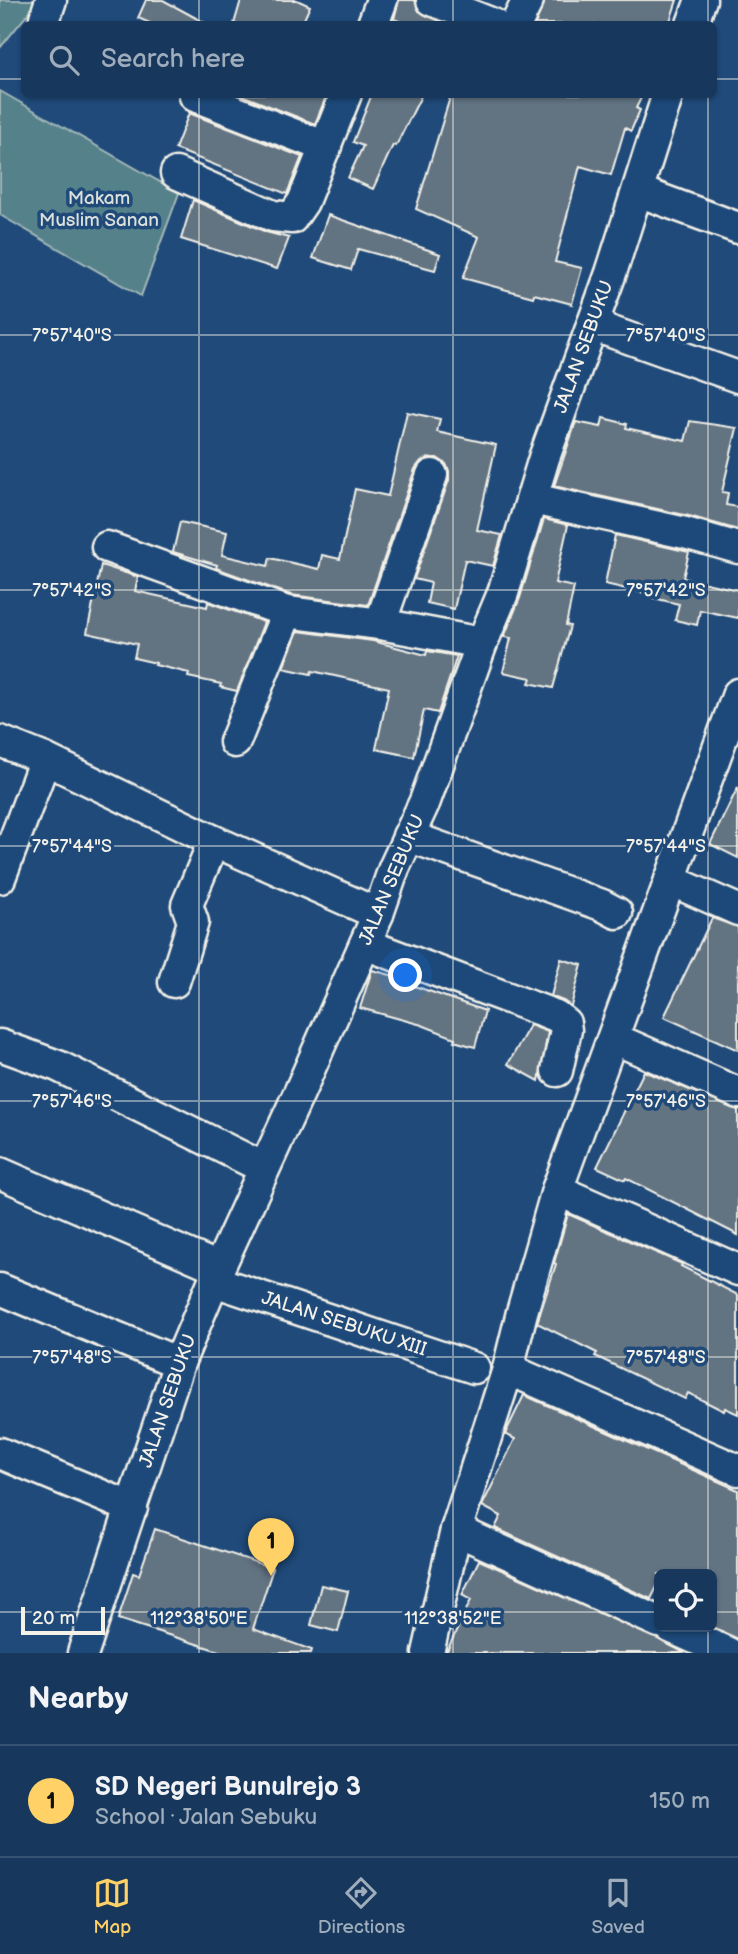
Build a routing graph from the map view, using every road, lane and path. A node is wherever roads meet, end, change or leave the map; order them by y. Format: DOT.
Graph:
graph roads {
  1 [pos="382,0"];
  2 [pos="432,0"];
  3 [pos="528,0"];
  4 [pos="701,0"];
  5 [pos="374,21"];
  6 [pos="485,21"];
  7 [pos="518,21"];
  8 [pos="693,21"];
  9 [pos="200,98"];
  10 [pos="344,98"];
  11 [pos="667,98"];
  12 [pos="326,147"];
  13 [pos="176,173"];
  14 [pos="638,191"];
  15 [pos="738,228"];
  16 [pos="592,325"];
  17 [pos="738,377"];
  18 [pos="432,475"];
  19 [pos="533,499"];
  20 [pos="107,547"];
  21 [pos="738,548"];
  22 [pos="287,612"];
  23 [pos="380,624"];
  24 [pos="482,643"];
  25 [pos="737,698"];
  26 [pos="0,741"];
  27 [pos="235,742"];
  28 [pos="45,759"];
  29 [pos="408,836"];
  30 [pos="215,841"];
  31 [pos="0,878"];
  32 [pos="670,880"];
  33 [pos="738,910"];
  34 [pos="617,913"];
  35 [pos="378,914"];
  36 [pos="365,944"];
  37 [pos="174,982"];
  38 [pos="613,1038"];
  39 [pos="0,1045"];
  40 [pos="557,1071"];
  41 [pos="738,1093"];
  42 [pos="264,1168"];
  43 [pos="0,1173"];
  44 [pos="557,1190"];
  45 [pos="738,1270"];
  46 [pos="216,1274"];
  47 [pos="1,1291"];
  48 [pos="179,1363"];
  49 [pos="474,1368"];
  50 [pos="508,1369"];
  51 [pos="0,1453"];
  52 [pos="738,1470"];
  53 [pos="132,1508"];
  54 [pos="456,1530"];
  55 [pos="654,1620"];
  56 [pos="681,1632"];
  57 [pos="83,1653"];
  58 [pos="428,1653"];
  59 [pos="728,1653"];
  1 -- 5 [label="street"];
  2 -- 6 [label="street"];
  3 -- 7 [label="street"];
  4 -- 8 [label="street"];
  9 -- 12 [label="street"];
  10 -- 12 [label="street"];
  11 -- 14 [label="street, JALAN SEBUKU"];
  12 -- 13 [label="street"];
  14 -- 15 [label="street"];
  14 -- 16 [label="street, JALAN SEBUKU"];
  16 -- 17 [label="street"];
  16 -- 19 [label="street, JALAN SEBUKU"];
  18 -- 23 [label="street"];
  19 -- 21 [label="street"];
  19 -- 24 [label="street, JALAN SEBUKU"];
  20 -- 22 [label="street"];
  22 -- 23 [label="street"];
  22 -- 27 [label="street"];
  23 -- 24 [label="street"];
  24 -- 29 [label="street, JALAN SEBUKU"];
  25 -- 32 [label="street"];
  26 -- 28 [label="street"];
  28 -- 30 [label="street"];
  28 -- 31 [label="street"];
  29 -- 34 [label="street"];
  29 -- 35 [label="street, JALAN SEBUKU"];
  30 -- 35 [label="street"];
  30 -- 37 [label="street"];
  32 -- 33 [label="street"];
  32 -- 38 [label="street"];
  35 -- 36 [label="street, JALAN SEBUKU"];
  36 -- 40 [label="street"];
  36 -- 42 [label="street, JALAN SEBUKU"];
  38 -- 41 [label="street"];
  38 -- 44 [label="street"];
  39 -- 42 [label="street"];
  42 -- 46 [label="street, JALAN SEBUKU"];
  43 -- 46 [label="street, JALAN SEBUKU XIII"];
  44 -- 45 [label="street"];
  44 -- 50 [label="street"];
  46 -- 48 [label="street, JALAN SEBUKU"];
  46 -- 49 [label="street, JALAN SEBUKU XIII"];
  47 -- 48 [label="street"];
  48 -- 53 [label="street, JALAN SEBUKU"];
  50 -- 52 [label="street"];
  50 -- 54 [label="street"];
  51 -- 53 [label="street"];
  53 -- 57 [label="street, JALAN SEBUKU"];
  54 -- 55 [label="street"];
  54 -- 58 [label="street"];
  56 -- 59 [label="street"];
}
